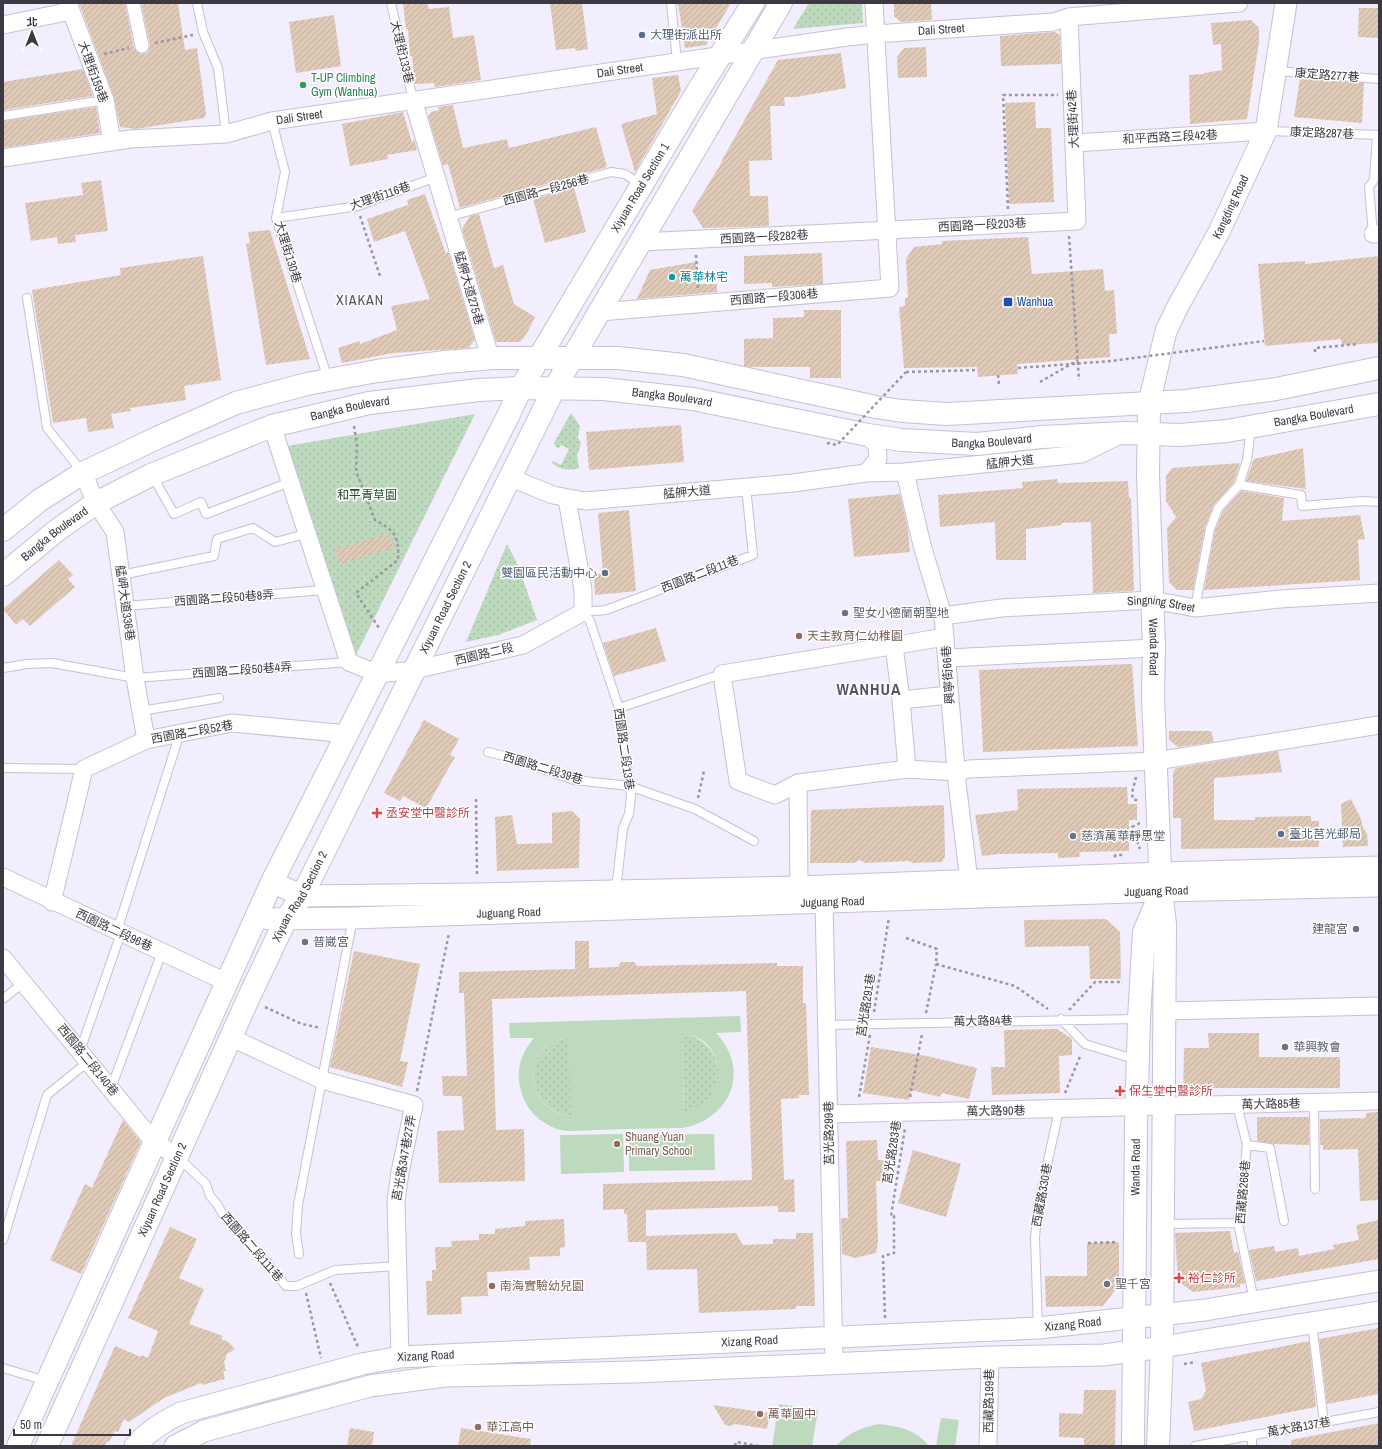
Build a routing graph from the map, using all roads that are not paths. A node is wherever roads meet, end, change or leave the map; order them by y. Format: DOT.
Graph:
graph roads {
  1 [pos="133,3"];
  2 [pos="197,3"];
  3 [pos="391,3"];
  4 [pos="671,3"];
  5 [pos="753,3"];
  6 [pos="781,3"];
  7 [pos="874,3"];
  8 [pos="1239,3"];
  9 [pos="1286,3"];
  10 [pos="70,7"];
  11 [pos="1069,17"];
  12 [pos="3,26"];
  13 [pos="875,34"];
  14 [pos="142,46"];
  15 [pos="752,52"];
  16 [pos="720,56"];
  17 [pos="677,61"];
  18 [pos="1276,71"];
  19 [pos="1379,79"];
  20 [pos="105,100"];
  21 [pos="413,100"];
  22 [pos="3,116"];
  23 [pos="272,121"];
  24 [pos="1266,131"];
  25 [pos="226,134"];
  26 [pos="1378,135"];
  27 [pos="112,142"];
  28 [pos="1074,143"];
  29 [pos="3,158"];
  30 [pos="436,177"];
  31 [pos="642,185"];
  32 [pos="448,217"];
  33 [pos="276,218"];
  34 [pos="1073,221"];
  35 [pos="886,230"];
  36 [pos="1376,234"];
  37 [pos="641,242"];
  38 [pos="27,298"];
  39 [pos="600,312"];
  40 [pos="572,357"];
  41 [pos="494,358"];
  42 [pos="1379,368"];
  43 [pos="530,374"];
  44 [pos="328,380"];
  45 [pos="554,389"];
  46 [pos="1149,403"];
  47 [pos="1379,404"];
  48 [pos="272,426"];
  49 [pos="1251,428"];
  50 [pos="1124,433"];
  51 [pos="868,435"];
  52 [pos="1149,435"];
  53 [pos="905,472"];
  54 [pos="83,474"];
  55 [pos="866,474"];
  56 [pos="151,475"];
  57 [pos="511,478"];
  58 [pos="290,482"];
  59 [pos="1239,484"];
  60 [pos="746,487"];
  61 [pos="567,499"];
  62 [pos="1379,502"];
  63 [pos="96,503"];
  64 [pos="3,530"];
  65 [pos="306,534"];
  66 [pos="3,575"];
  67 [pos="121,575"];
  68 [pos="324,590"];
  69 [pos="1379,593"];
  70 [pos="1152,600"];
  71 [pos="125,606"];
  72 [pos="1195,608"];
  73 [pos="583,612"];
  74 [pos="943,616"];
  75 [pos="945,637"];
  76 [pos="894,646"];
  77 [pos="1154,648"];
  78 [pos="948,658"];
  79 [pos="348,662"];
  80 [pos="3,668"];
  81 [pos="414,670"];
  82 [pos="378,674"];
  83 [pos="722,674"];
  84 [pos="135,678"];
  85 [pos="950,695"];
  86 [pos="219,698"];
  87 [pos="901,700"];
  88 [pos="619,708"];
  89 [pos="141,711"];
  90 [pos="1379,725"];
  91 [pos="180,733"];
  92 [pos="348,734"];
  93 [pos="146,740"];
  94 [pos="488,752"];
  95 [pos="1156,761"];
  96 [pos="3,768"];
  97 [pos="84,769"];
  98 [pos="907,769"];
  99 [pos="956,772"];
  100 [pos="798,783"];
  101 [pos="629,786"];
  102 [pos="754,840"];
  103 [pos="1379,867"];
  104 [pos="3,877"];
  105 [pos="969,881"];
  106 [pos="272,882"];
  107 [pos="1161,882"];
  108 [pos="1379,886"];
  109 [pos="800,887"];
  110 [pos="616,891"];
  111 [pos="302,896"];
  112 [pos="52,902"];
  113 [pos="824,902"];
  114 [pos="256,917"];
  115 [pos="353,918"];
  116 [pos="286,919"];
  117 [pos="119,932"];
  118 [pos="162,952"];
  119 [pos="3,958"];
  120 [pos="24,982"];
  121 [pos="226,982"];
  122 [pos="3,999"];
  123 [pos="1379,1006"];
  124 [pos="1164,1011"];
  125 [pos="1139,1018"];
  126 [pos="1061,1019"];
  127 [pos="827,1025"];
  128 [pos="232,1038"];
  129 [pos="84,1056"];
  130 [pos="1138,1060"];
  131 [pos="322,1080"];
  132 [pos="110,1088"];
  133 [pos="1379,1101"];
  134 [pos="1314,1103"];
  135 [pos="1237,1105"];
  136 [pos="1137,1106"];
  137 [pos="1163,1106"];
  138 [pos="1058,1110"];
  139 [pos="828,1114"];
  140 [pos="154,1142"];
  141 [pos="1247,1145"];
  142 [pos="178,1156"];
  143 [pos="1315,1189"];
  144 [pos="7,1215"];
  145 [pos="1284,1222"];
  146 [pos="1238,1223"];
  147 [pos="1162,1224"];
  148 [pos="3,1240"];
  149 [pos="299,1254"];
  150 [pos="398,1266"];
  151 [pos="1379,1281"];
  152 [pos="1254,1302"];
  153 [pos="1379,1312"];
  154 [pos="1162,1314"];
  155 [pos="1134,1318"];
  156 [pos="1312,1323"];
  157 [pos="1038,1328"];
  158 [pos="833,1338"];
  159 [pos="1162,1347"];
  160 [pos="1133,1351"];
  161 [pos="400,1357"];
  162 [pos="990,1357"];
  163 [pos="834,1364"];
  164 [pos="3,1368"];
  165 [pos="47,1382"];
  166 [pos="1379,1412"];
  167 [pos="1324,1423"];
  168 [pos="1252,1436"];
  169 [pos="18,1446"];
  170 [pos="47,1446"];
  171 [pos="135,1446"];
  172 [pos="175,1446"];
  173 [pos="988,1446"];
  174 [pos="1133,1446"];
  175 [pos="1158,1446"];
  176 [pos="1195,1446"];
  177 [pos="1252,1446"];
  1 -- 14 [label="street"];
  2 -- 25 [label="lane"];
  3 -- 21 [label="lane, 大理街133巷"];
  4 -- 17 [label="lane"];
  5 -- 16 [label="main road, Xiyuan Road Section 1"];
  6 -- 15 [label="main road"];
  7 -- 13 [label="street"];
  8 -- 11 [label="street, Dali Street"];
  9 -- 18 [label="street, Kangding Road"];
  10 -- 12 [label="street"];
  10 -- 20 [label="street, 大理街159巷"];
  11 -- 13 [label="street, Dali Street"];
  11 -- 28 [label="street, 大理街42巷"];
  13 -- 15 [label="street, Dali Street"];
  13 -- 35 [label="street"];
  15 -- 16 [label="street, Dali Street"];
  15 -- 37 [label="main road"];
  16 -- 17 [label="street, Dali Street"];
  16 -- 31 [label="main road, Xiyuan Road Section 1"];
  17 -- 21 [label="street, Dali Street"];
  18 -- 19 [label="lane, 康定路277巷"];
  18 -- 24 [label="street, Kangding Road"];
  20 -- 22 [label="lane"];
  20 -- 27 [label="street, 大理街159巷"];
  21 -- 23 [label="street, Dali Street"];
  21 -- 30 [label="street"];
  23 -- 25 [label="street, Dali Street"];
  23 -- 33 [label="lane, 大理街130巷"];
  24 -- 26 [label="lane, 康定路287巷"];
  24 -- 28 [label="street, 和平西路三段42巷"];
  24 -- 46 [label="street, Kangding Road"];
  25 -- 27 [label="street, Dali Street"];
  26 -- 36 [label="lane"];
  27 -- 29 [label="street, Dali Street"];
  28 -- 34 [label="street, 大理街42巷"];
  30 -- 32 [label="street"];
  30 -- 33 [label="lane, 大理街116巷"];
  31 -- 32 [label="lane, 西園路一段256巷"];
  31 -- 43 [label="main road, Xiyuan Road Section 1"];
  32 -- 41 [label="street, 艋舺大道275巷"];
  33 -- 44 [label="lane, 大理街130巷"];
  34 -- 35 [label="street, 西園路一段203巷"];
  35 -- 37 [label="street, 西園路一段282巷"];
  35 -- 39 [label="street, 西園路一段306巷"];
  37 -- 39 [label="main road"];
  38 -- 54 [label="lane"];
  39 -- 40 [label="main road"];
  40 -- 43 [label="main road, Bangka Boulevard"];
  40 -- 45 [label="main road, Xiyuan Road Section 2"];
  40 -- 46 [label="main road, Bangka Boulevard"];
  41 -- 43 [label="main road, Bangka Boulevard"];
  41 -- 44 [label="main road, Bangka Boulevard"];
  42 -- 46 [label="main road, Bangka Boulevard"];
  43 -- 45 [label="main road, Bangka Boulevard"];
  43 -- 48 [label="main road, Bangka Boulevard"];
  43 -- 82 [label="main road"];
  44 -- 54 [label="main road, Bangka Boulevard"];
  45 -- 51 [label="main road, Bangka Boulevard"];
  45 -- 57 [label="main road, Xiyuan Road Section 2"];
  46 -- 52 [label="main road, Wanda Road"];
  47 -- 49 [label="main road, Bangka Boulevard"];
  48 -- 56 [label="main road, Bangka Boulevard"];
  48 -- 58 [label="street"];
  49 -- 52 [label="main road, Bangka Boulevard"];
  49 -- 59 [label="lane"];
  50 -- 51 [label="main road, Bangka Boulevard"];
  50 -- 52 [label="main road, Bangka Boulevard"];
  50 -- 53 [label="street, 艋舺大道"];
  51 -- 55 [label="street"];
  52 -- 70 [label="main road, Wanda Road"];
  53 -- 55 [label="street, 艋舺大道"];
  53 -- 74 [label="street, 興寧街66巷"];
  54 -- 63 [label="street, 艋岬大道336巷"];
  54 -- 64 [label="main road, Bangka Boulevard"];
  55 -- 60 [label="street, 艋舺大道"];
  56 -- 58 [label="lane"];
  56 -- 63 [label="main road, Bangka Boulevard"];
  57 -- 61 [label="street, 艋舺大道"];
  57 -- 81 [label="main road, Xiyuan Road Section 2"];
  58 -- 65 [label="street"];
  59 -- 62 [label="lane"];
  59 -- 72 [label="lane"];
  60 -- 61 [label="street, 艋舺大道"];
  60 -- 73 [label="lane, 西園路二段11巷"];
  61 -- 73 [label="street"];
  63 -- 66 [label="main road, Bangka Boulevard"];
  63 -- 67 [label="street, 艋岬大道336巷"];
  65 -- 67 [label="lane"];
  65 -- 68 [label="street"];
  67 -- 71 [label="street, 艋岬大道336巷"];
  68 -- 71 [label="lane, 西園路二段50巷8弄"];
  68 -- 79 [label="street"];
  69 -- 72 [label="street, Singning Street"];
  70 -- 72 [label="street, Singning Street"];
  70 -- 74 [label="street, Singning Street"];
  70 -- 77 [label="main road, Wanda Road"];
  71 -- 84 [label="street, 艋岬大道336巷"];
  73 -- 81 [label="street, 西園路二段"];
  73 -- 88 [label="lane, 西園路二段13巷"];
  74 -- 75 [label="street, 興寧街66巷"];
  75 -- 76 [label="street"];
  75 -- 78 [label="street, 興寧街66巷"];
  76 -- 83 [label="street"];
  76 -- 87 [label="street"];
  77 -- 78 [label="street"];
  77 -- 95 [label="main road, Wanda Road"];
  78 -- 85 [label="street, 興寧街66巷"];
  79 -- 82 [label="street"];
  79 -- 84 [label="lane, 西園路二段50巷4弄"];
  80 -- 84 [label="lane, 西園路二段50巷4弄"];
  81 -- 82 [label="street, 西園路二段"];
  81 -- 111 [label="main road, Xiyuan Road Section 2"];
  82 -- 92 [label="main road"];
  83 -- 88 [label="lane"];
  83 -- 100 [label="street"];
  84 -- 89 [label="street, 艋岬大道336巷"];
  85 -- 87 [label="street"];
  85 -- 99 [label="street, 興寧街66巷"];
  86 -- 89 [label="lane"];
  87 -- 98 [label="street"];
  88 -- 101 [label="lane, 西園路二段13巷"];
  89 -- 93 [label="street, 艋岬大道336巷"];
  90 -- 95 [label="street"];
  91 -- 92 [label="street, 西園路二段52巷"];
  91 -- 93 [label="street, 西園路二段52巷"];
  91 -- 117 [label="lane"];
  92 -- 106 [label="main road"];
  93 -- 97 [label="street, 西園路二段52巷"];
  94 -- 101 [label="lane, 西園路二段39巷"];
  95 -- 99 [label="street"];
  95 -- 107 [label="main road, Wanda Road"];
  96 -- 97 [label="lane"];
  97 -- 112 [label="street"];
  98 -- 99 [label="street"];
  98 -- 100 [label="street"];
  99 -- 105 [label="street, 興寧街66巷"];
  100 -- 109 [label="street"];
  101 -- 102 [label="lane, 西園路二段39巷"];
  101 -- 110 [label="lane, 西園路二段13巷"];
  103 -- 107 [label="street, Juguang Road"];
  104 -- 112 [label="street, 西園路二段96巷"];
  105 -- 107 [label="street, Juguang Road"];
  105 -- 109 [label="street, Juguang Road"];
  106 -- 111 [label="street"];
  106 -- 114 [label="main road"];
  107 -- 108 [label="street, Juguang Road"];
  107 -- 113 [label="street, Juguang Road"];
  107 -- 124 [label="main road, Wanda Road"];
  107 -- 125 [label="main road, Wanda Road"];
  109 -- 110 [label="street, Juguang Road"];
  110 -- 111 [label="street, Juguang Road"];
  111 -- 116 [label="main road, Xiyuan Road Section 2"];
  112 -- 117 [label="street, 西園路二段96巷"];
  113 -- 115 [label="street, Juguang Road"];
  113 -- 127 [label="street, 莒光路299巷"];
  114 -- 116 [label="street, Juguang Road"];
  114 -- 121 [label="main road"];
  115 -- 116 [label="street, Juguang Road"];
  115 -- 131 [label="lane"];
  116 -- 128 [label="main road, Xiyuan Road Section 2"];
  117 -- 118 [label="street, 西園路二段96巷"];
  117 -- 129 [label="lane"];
  118 -- 121 [label="street, 西園路二段96巷"];
  118 -- 132 [label="lane"];
  119 -- 120 [label="street, 西園路二段140巷"];
  120 -- 122 [label="lane"];
  120 -- 129 [label="street, 西園路二段140巷"];
  121 -- 140 [label="main road"];
  123 -- 124 [label="street"];
  124 -- 137 [label="main road, Wanda Road"];
  125 -- 126 [label="lane, 萬大路84巷"];
  125 -- 130 [label="main road, Wanda Road"];
  126 -- 127 [label="lane, 萬大路84巷"];
  126 -- 130 [label="lane"];
  127 -- 139 [label="street, 莒光路299巷"];
  128 -- 131 [label="street, 莒光路347巷27弄"];
  128 -- 142 [label="main road, Xiyuan Road Section 2"];
  129 -- 132 [label="street, 西園路二段140巷"];
  129 -- 144 [label="lane"];
  130 -- 136 [label="main road, Wanda Road"];
  131 -- 149 [label="lane"];
  131 -- 150 [label="street, 莒光路347巷27弄"];
  132 -- 140 [label="street, 西園路二段140巷"];
  133 -- 134 [label="street, 萬大路85巷"];
  134 -- 135 [label="street, 萬大路85巷"];
  134 -- 143 [label="lane"];
  135 -- 137 [label="street, 萬大路85巷"];
  135 -- 141 [label="lane, 西藏路268巷"];
  136 -- 137 [label="street, 萬大路90巷"];
  136 -- 138 [label="street, 萬大路90巷"];
  136 -- 155 [label="main road, Wanda Road"];
  137 -- 147 [label="main road, Wanda Road"];
  138 -- 139 [label="street, 萬大路90巷"];
  138 -- 157 [label="lane, 西藏路330巷"];
  139 -- 158 [label="street, 莒光路299巷"];
  140 -- 142 [label="street, 西園路二段140巷"];
  140 -- 165 [label="main road"];
  141 -- 145 [label="lane"];
  141 -- 146 [label="lane, 西藏路268巷"];
  142 -- 150 [label="lane, 西園路二段111巷"];
  142 -- 170 [label="main road, Xiyuan Road Section 2"];
  144 -- 148 [label="lane"];
  146 -- 147 [label="lane"];
  146 -- 152 [label="lane, 西藏路268巷"];
  147 -- 154 [label="main road, Wanda Road"];
  150 -- 161 [label="street, 莒光路347巷27弄"];
  151 -- 152 [label="street, Xizang Road"];
  152 -- 154 [label="street, Xizang Road"];
  153 -- 156 [label="street, Xizang Road"];
  154 -- 155 [label="street, Xizang Road"];
  154 -- 159 [label="main road, Wanda Road"];
  155 -- 157 [label="street, Xizang Road"];
  155 -- 160 [label="main road, Wanda Road"];
  156 -- 159 [label="street, Xizang Road"];
  156 -- 167 [label="lane"];
  157 -- 158 [label="street, Xizang Road"];
  158 -- 161 [label="street, Xizang Road"];
  158 -- 163 [label="street, 莒光路299巷"];
  159 -- 160 [label="street, Xizang Road"];
  159 -- 175 [label="main road, Wanda Road"];
  160 -- 162 [label="street, Xizang Road"];
  160 -- 174 [label="main road, Wanda Road"];
  161 -- 171 [label="street, Xizang Road"];
  162 -- 163 [label="street, Xizang Road"];
  162 -- 173 [label="street, 西藏路199巷"];
  163 -- 172 [label="street, Xizang Road"];
  164 -- 165 [label="lane"];
  165 -- 169 [label="main road"];
  166 -- 167 [label="lane, 萬大路137巷"];
  167 -- 168 [label="lane, 萬大路137巷"];
  168 -- 176 [label="lane, 萬大路137巷"];
  168 -- 177 [label="lane"];
}
